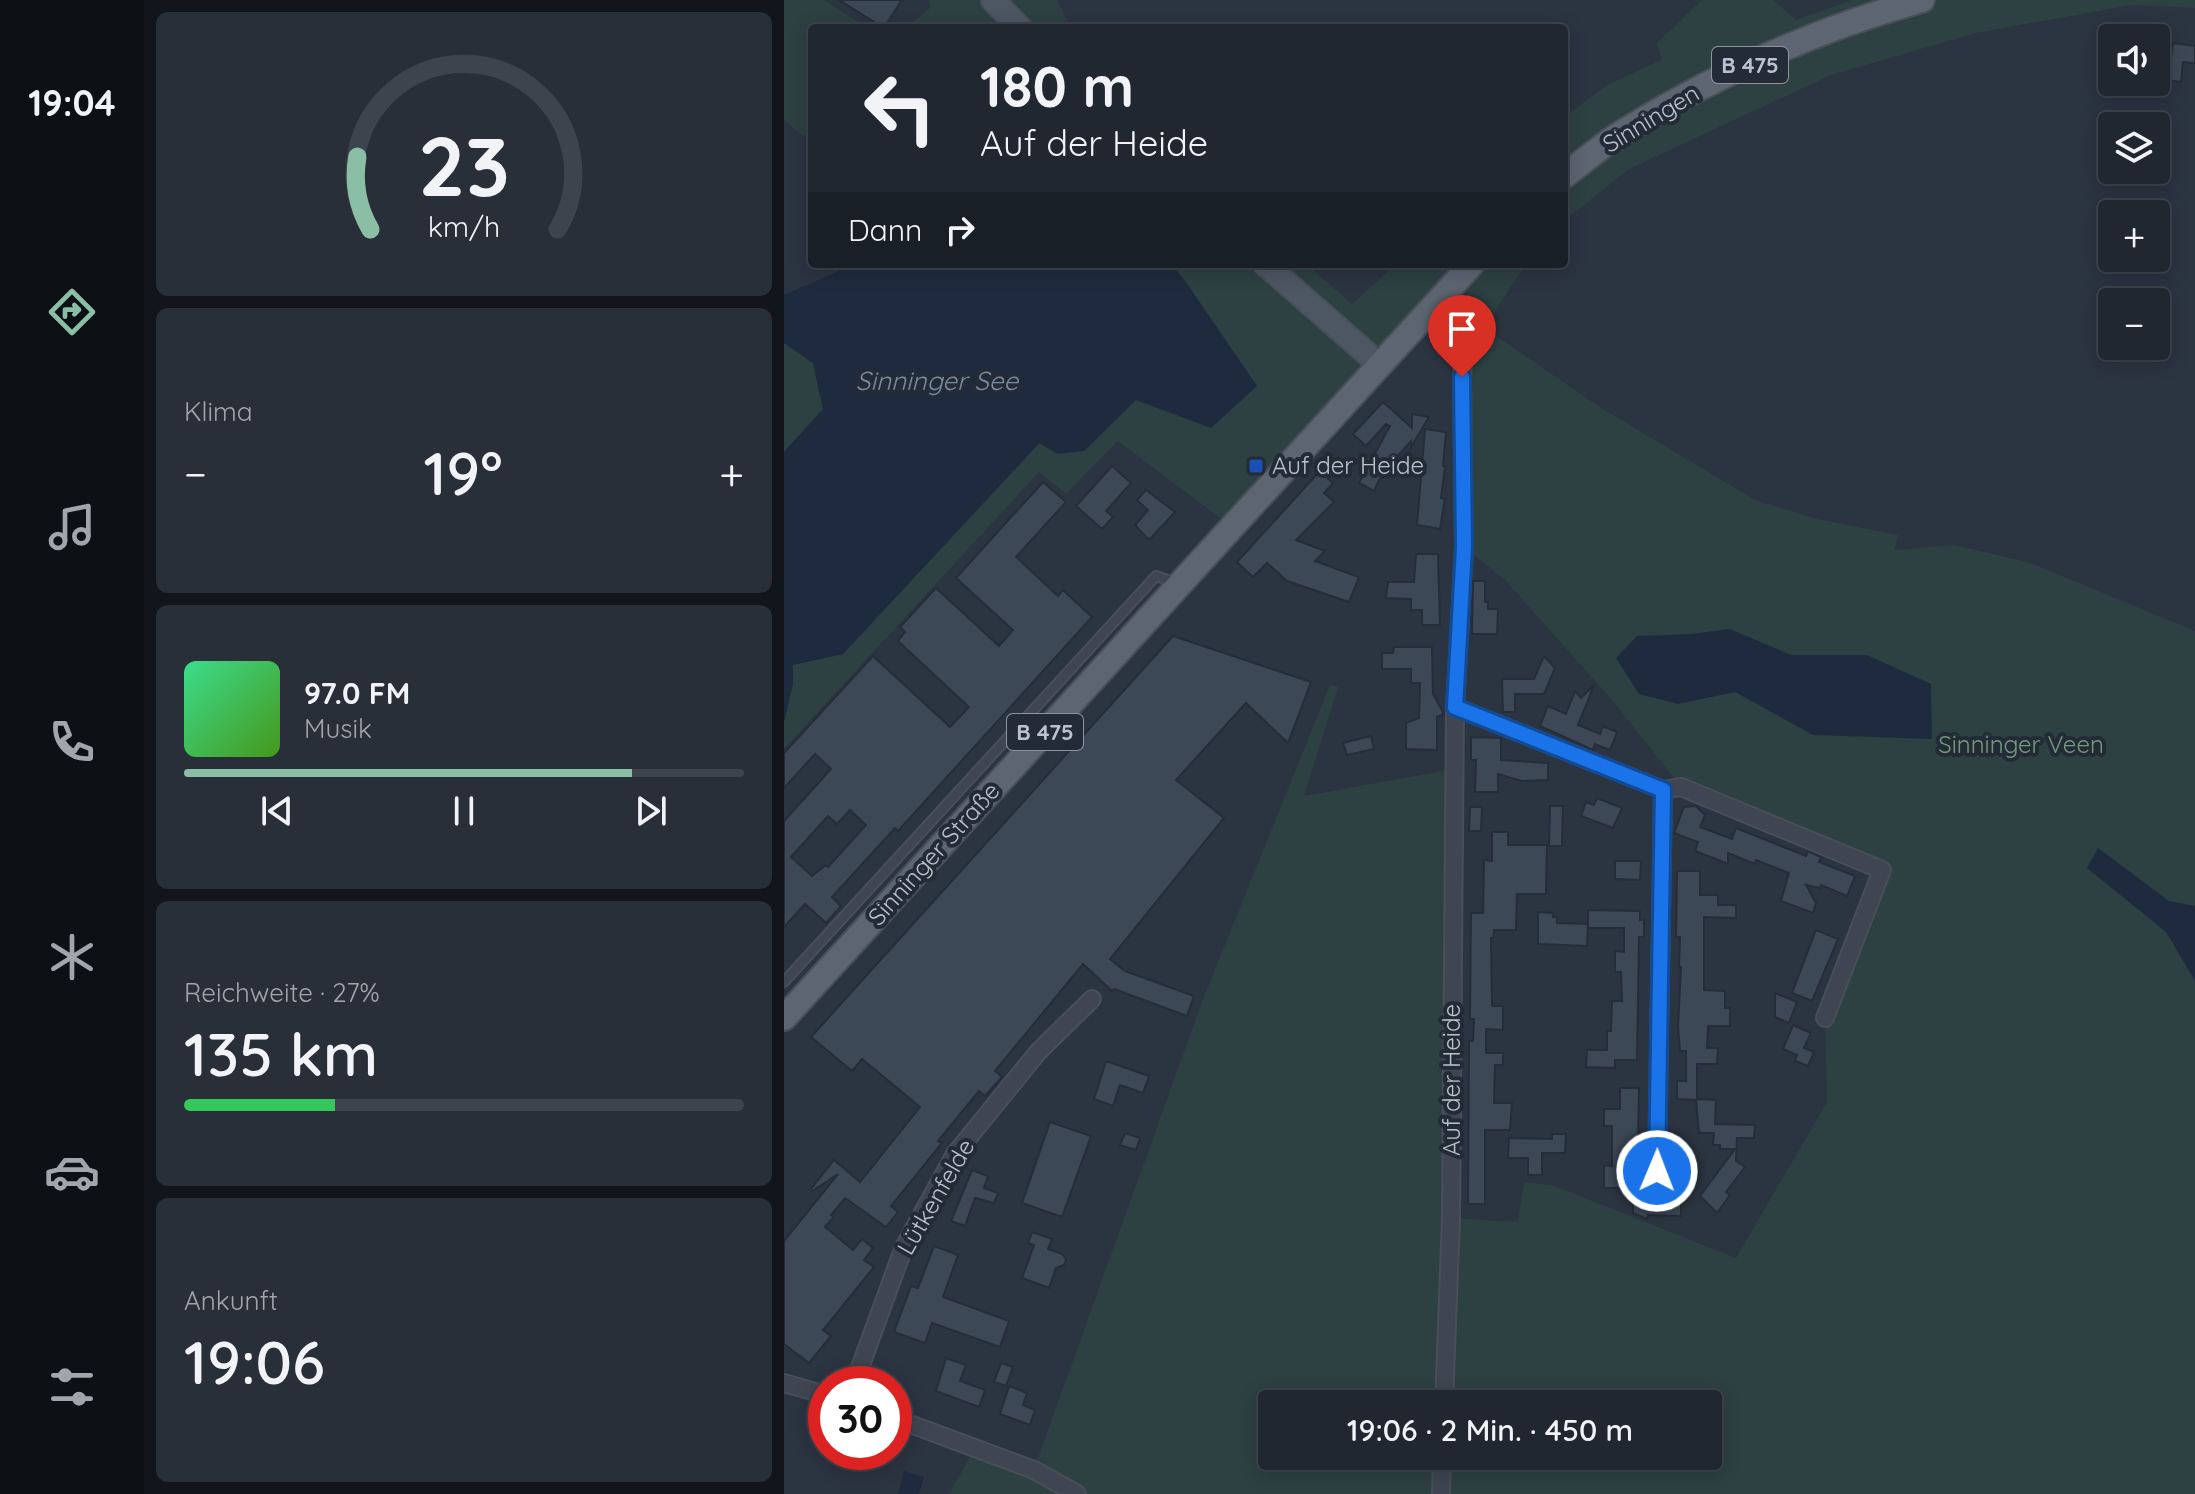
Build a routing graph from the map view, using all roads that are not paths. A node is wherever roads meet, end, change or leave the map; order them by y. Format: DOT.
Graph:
graph roads {
  1 [pos="993,0"];
  2 [pos="1922,0"];
  3 [pos="1016,24"];
  4 [pos="1568,173"];
  5 [pos="1270,268"];
  6 [pos="1468,268"];
  7 [pos="1444,294"];
  8 [pos="1380,365"];
  9 [pos="1181,584"];
  10 [pos="1455,707"];
  11 [pos="1663,790"];
  12 [pos="784,982"];
  13 [pos="1092,999"];
  14 [pos="784,1018"];
  15 [pos="1825,1018"];
  16 [pos="1657,1171"];
  17 [pos="861,1366"];
  18 [pos="784,1383"];
  19 [pos="808,1390"];
  20 [pos="1445,1390"];
  21 [pos="912,1425"];
  22 [pos="1442,1470"];
  23 [pos="1077,1494"];
  24 [pos="1441,1494"];
  1 -- 3 [label="main road"];
  2 -- 4 [label="main road, Sinningen / B 475"];
  5 -- 8 [label="main road"];
  6 -- 7 [label="main road, B 475"];
  7 -- 8 [label="main road, B 475"];
  7 -- 10 [label="street, Auf der Heide"];
  8 -- 9 [label="main road, Sinninger Straße / B 475"];
  9 -- 12 [label="lane, Sinninger Straße"];
  9 -- 14 [label="main road, Sinninger Straße / B 475"];
  10 -- 11 [label="street"];
  10 -- 20 [label="street, Auf der Heide"];
  11 -- 15 [label="street"];
  11 -- 16 [label="street"];
  13 -- 17 [label="street, Lütkenfelde"];
  18 -- 19 [label="street"];
  21 -- 23 [label="street"];
  22 -- 24 [label="street"];
}
